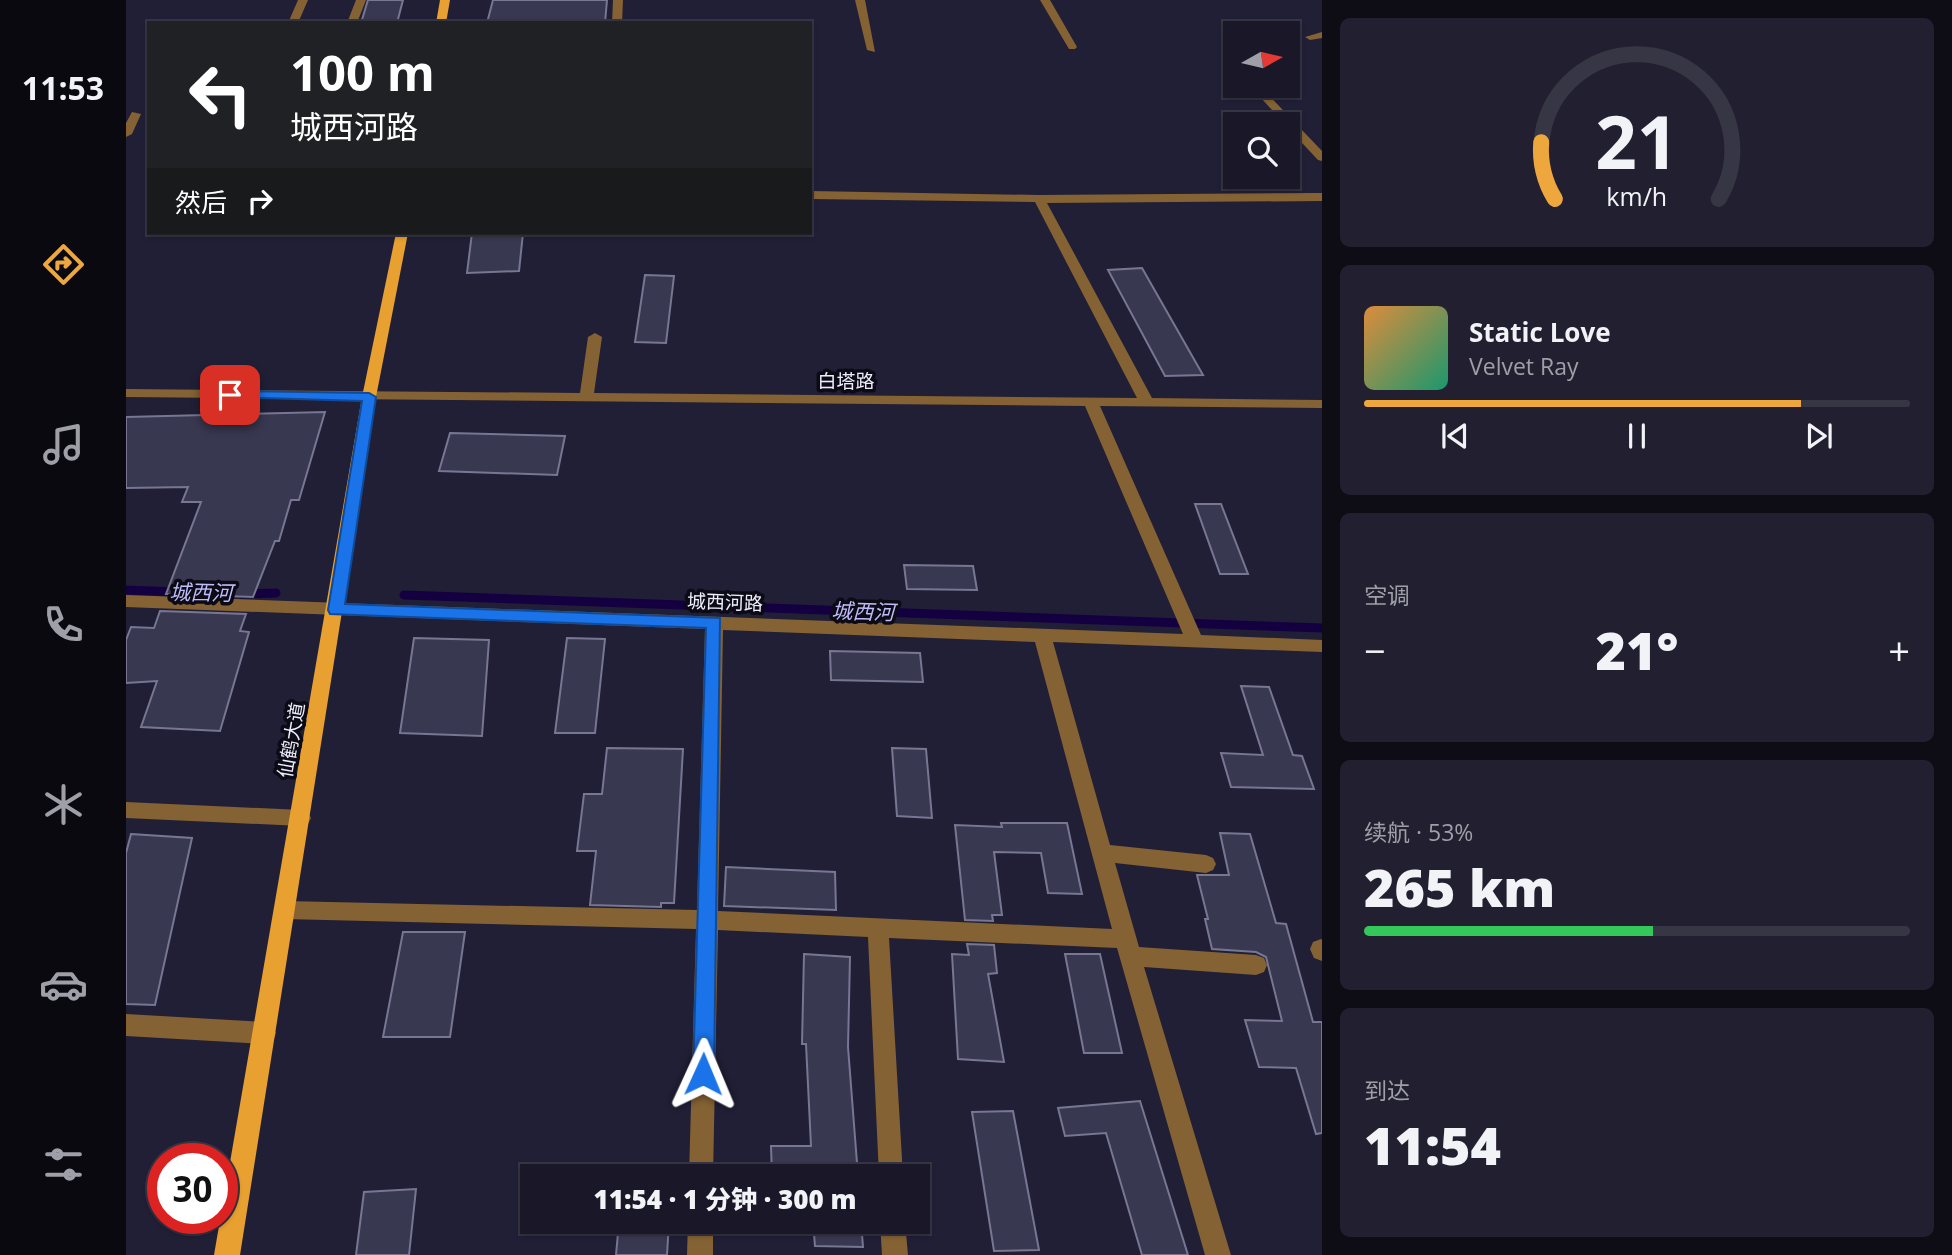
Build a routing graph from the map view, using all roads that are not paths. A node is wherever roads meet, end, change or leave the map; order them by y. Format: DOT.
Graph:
graph roads {
  1 [pos="303,0"];
  2 [pos="361,0"];
  3 [pos="445,0"];
  4 [pos="618,0"];
  5 [pos="860,0"];
  6 [pos="1045,0"];
  7 [pos="294,21"];
  8 [pos="353,21"];
  9 [pos="441,21"];
  10 [pos="617,21"];
  11 [pos="1322,35"];
  12 [pos="1310,37"];
  13 [pos="1072,47"];
  14 [pos="872,50"];
  15 [pos="1266,98"];
  16 [pos="136,114"];
  17 [pos="126,134"];
  18 [pos="1322,158"];
  19 [pos="812,195"];
  20 [pos="1322,197"];
  21 [pos="1039,199"];
  22 [pos="402,235"];
  23 [pos="595,337"];
  24 [pos="126,393"];
  25 [pos="369,397"];
  26 [pos="586,398"];
  27 [pos="1091,403"];
  28 [pos="1147,403"];
  29 [pos="1322,404"];
  30 [pos="126,601"];
  31 [pos="336,610"];
  32 [pos="714,622"];
  33 [pos="1189,627"];
  34 [pos="1042,634"];
  35 [pos="1322,646"];
  36 [pos="126,810"];
  37 [pos="301,818"];
  38 [pos="1102,853"];
  39 [pos="1206,864"];
  40 [pos="285,910"];
  41 [pos="706,920"];
  42 [pos="878,928"];
  43 [pos="1128,947"];
  44 [pos="1256,965"];
  45 [pos="126,1025"];
  46 [pos="265,1033"];
  47 [pos="701,1164"];
  48 [pos="890,1164"];
  49 [pos="701,1234"];
  50 [pos="894,1234"];
  51 [pos="228,1255"];
  52 [pos="700,1255"];
  53 [pos="895,1255"];
  54 [pos="1218,1255"];
  1 -- 7 [label="street"];
  2 -- 8 [label="street"];
  3 -- 9 [label="main road"];
  4 -- 10 [label="street"];
  5 -- 14 [label="street"];
  6 -- 13 [label="street"];
  11 -- 12 [label="street"];
  15 -- 18 [label="street"];
  16 -- 17 [label="street"];
  19 -- 21 [label="street"];
  20 -- 21 [label="street"];
  21 -- 28 [label="street"];
  22 -- 25 [label="main road, 仙鹤大道"];
  23 -- 26 [label="street"];
  24 -- 25 [label="street, 白塔路"];
  25 -- 26 [label="street, 白塔路"];
  25 -- 31 [label="main road, 仙鹤大道"];
  26 -- 27 [label="street, 白塔路"];
  27 -- 28 [label="street, 白塔路"];
  27 -- 33 [label="street"];
  28 -- 29 [label="street, 白塔路"];
  30 -- 31 [label="street, 城西河路"];
  31 -- 32 [label="street, 城西河路"];
  31 -- 37 [label="main road, 仙鹤大道"];
  32 -- 34 [label="street, 城西河路"];
  32 -- 41 [label="street"];
  33 -- 34 [label="street, 城西河路"];
  33 -- 35 [label="street, 城西河路"];
  34 -- 38 [label="street"];
  36 -- 37 [label="street"];
  37 -- 40 [label="main road, 仙鹤大道"];
  38 -- 39 [label="street"];
  38 -- 43 [label="street"];
  40 -- 41 [label="street"];
  40 -- 46 [label="main road, 仙鹤大道"];
  41 -- 42 [label="street"];
  41 -- 47 [label="street"];
  42 -- 43 [label="street"];
  42 -- 48 [label="street"];
  43 -- 44 [label="street"];
  43 -- 54 [label="street"];
  45 -- 46 [label="street"];
  46 -- 51 [label="main road, 仙鹤大道"];
  49 -- 52 [label="street"];
  50 -- 53 [label="street"];
}
